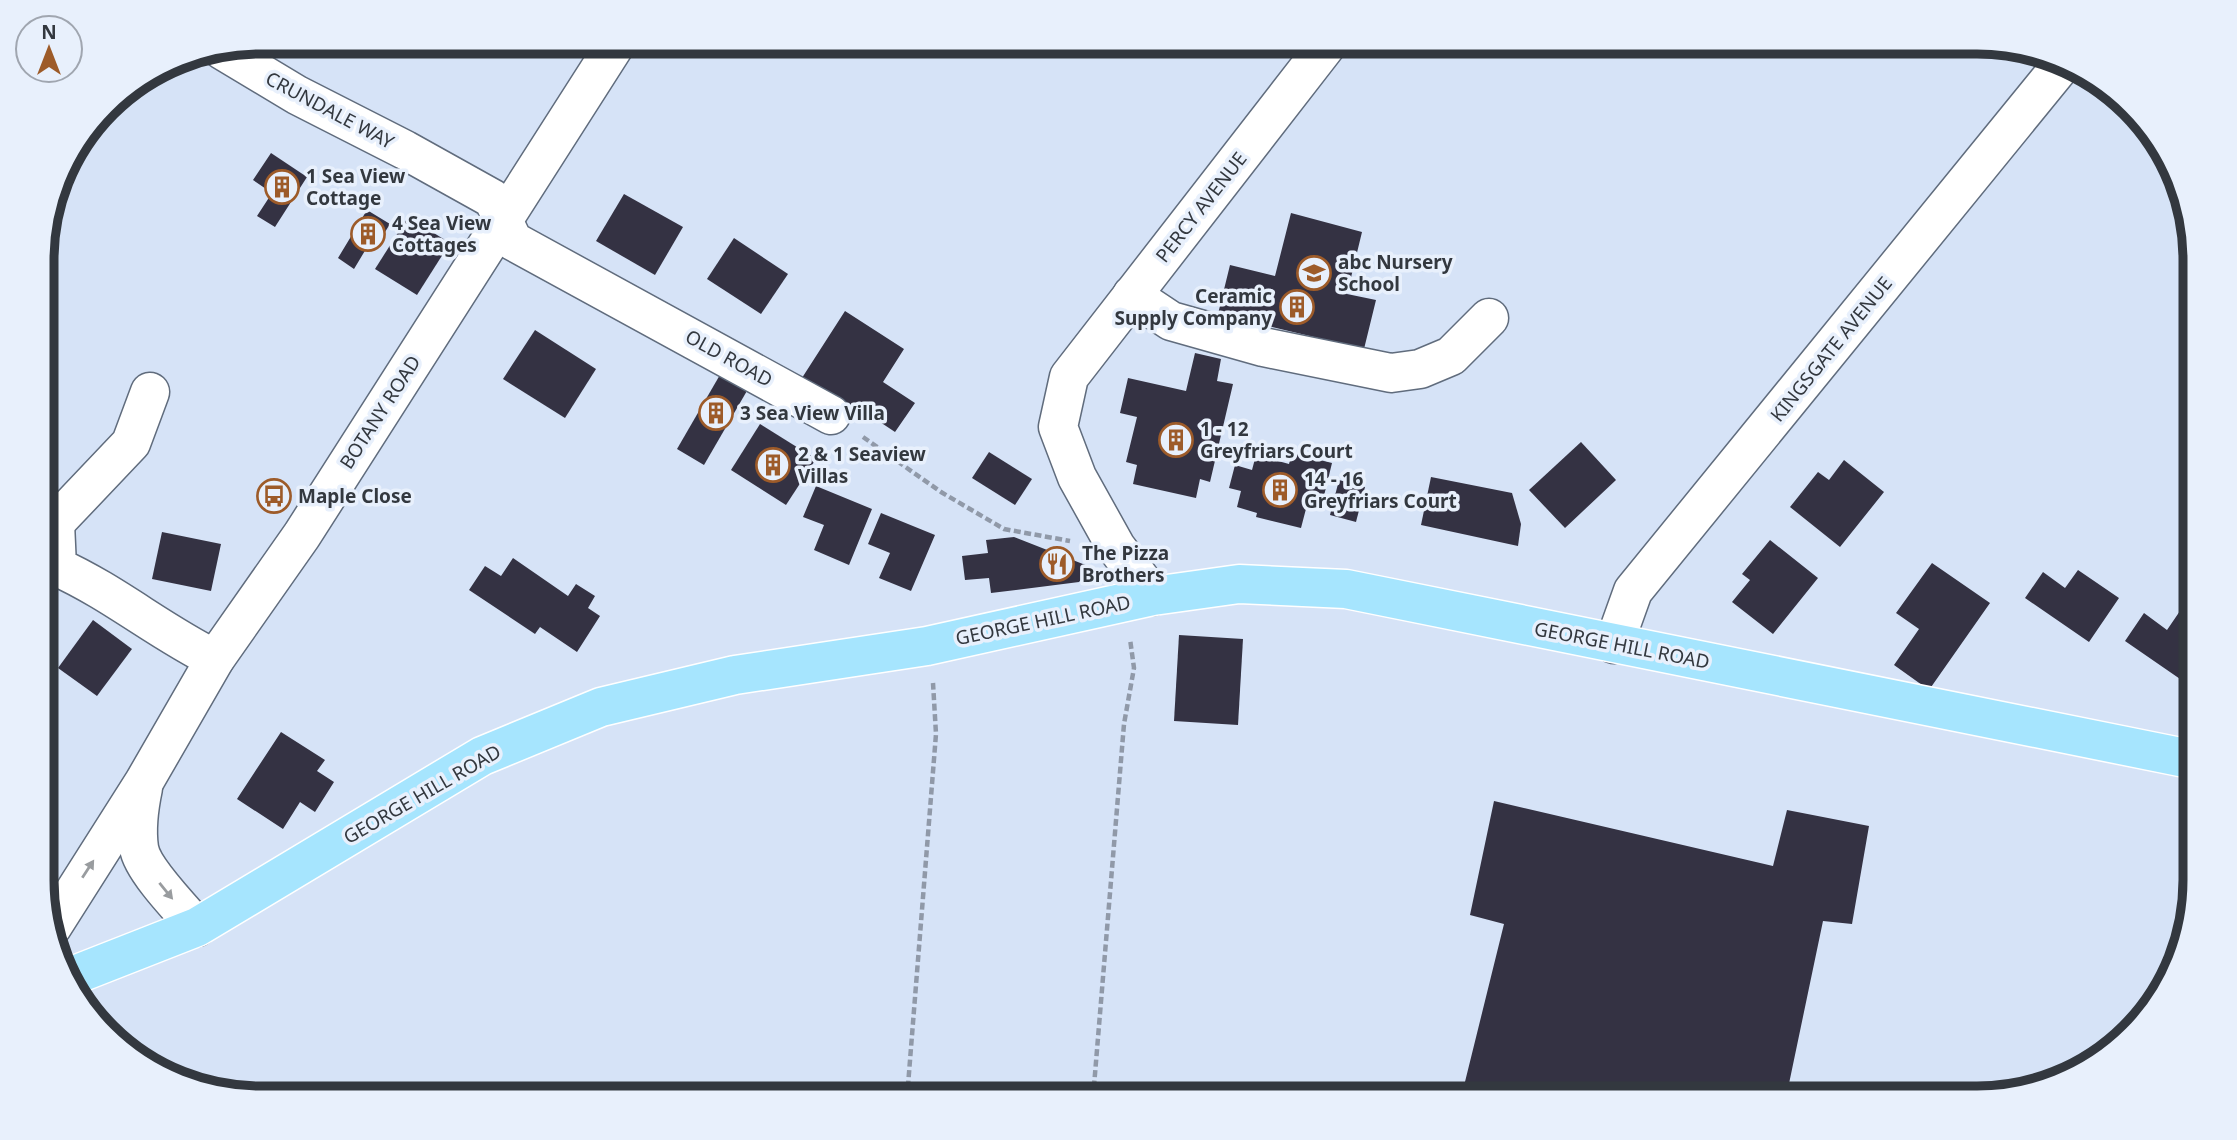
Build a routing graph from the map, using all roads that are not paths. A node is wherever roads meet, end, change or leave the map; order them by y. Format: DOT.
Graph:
graph roads {
  1 [pos="609,54"];
  2 [pos="1319,54"];
  3 [pos="232,56"];
  4 [pos="2057,71"];
  5 [pos="504,218"];
  6 [pos="1132,295"];
  7 [pos="1489,318"];
  8 [pos="150,392"];
  9 [pos="831,415"];
  10 [pos="55,512"];
  11 [pos="54,575"];
  12 [pos="1153,596"];
  13 [pos="1614,644"];
  14 [pos="215,659"];
  15 [pos="2183,759"];
  16 [pos="144,782"];
  17 [pos="58,917"];
  18 [pos="197,927"];
  19 [pos="78,974"];
  1 -- 5 [label="street, BOTANY ROAD"];
  2 -- 6 [label="street, PERCY AVENUE"];
  3 -- 5 [label="street, CRUNDALE WAY"];
  4 -- 13 [label="street, KINGSGATE AVENUE"];
  5 -- 9 [label="street, OLD ROAD"];
  5 -- 14 [label="street, BOTANY ROAD"];
  6 -- 7 [label="street"];
  6 -- 12 [label="street, PERCY AVENUE"];
  8 -- 10 [label="street"];
  11 -- 14 [label="street"];
  12 -- 13 [label="main road, GEORGE HILL ROAD"];
  12 -- 18 [label="main road, GEORGE HILL ROAD"];
  13 -- 15 [label="main road, GEORGE HILL ROAD"];
  14 -- 16 [label="street, BOTANY ROAD"];
  17 -- 16 [label="street, BOTANY ROAD, one-way"];
  16 -- 18 [label="street, BOTANY ROAD, one-way"];
  18 -- 19 [label="main road, GEORGE HILL ROAD"];
}
